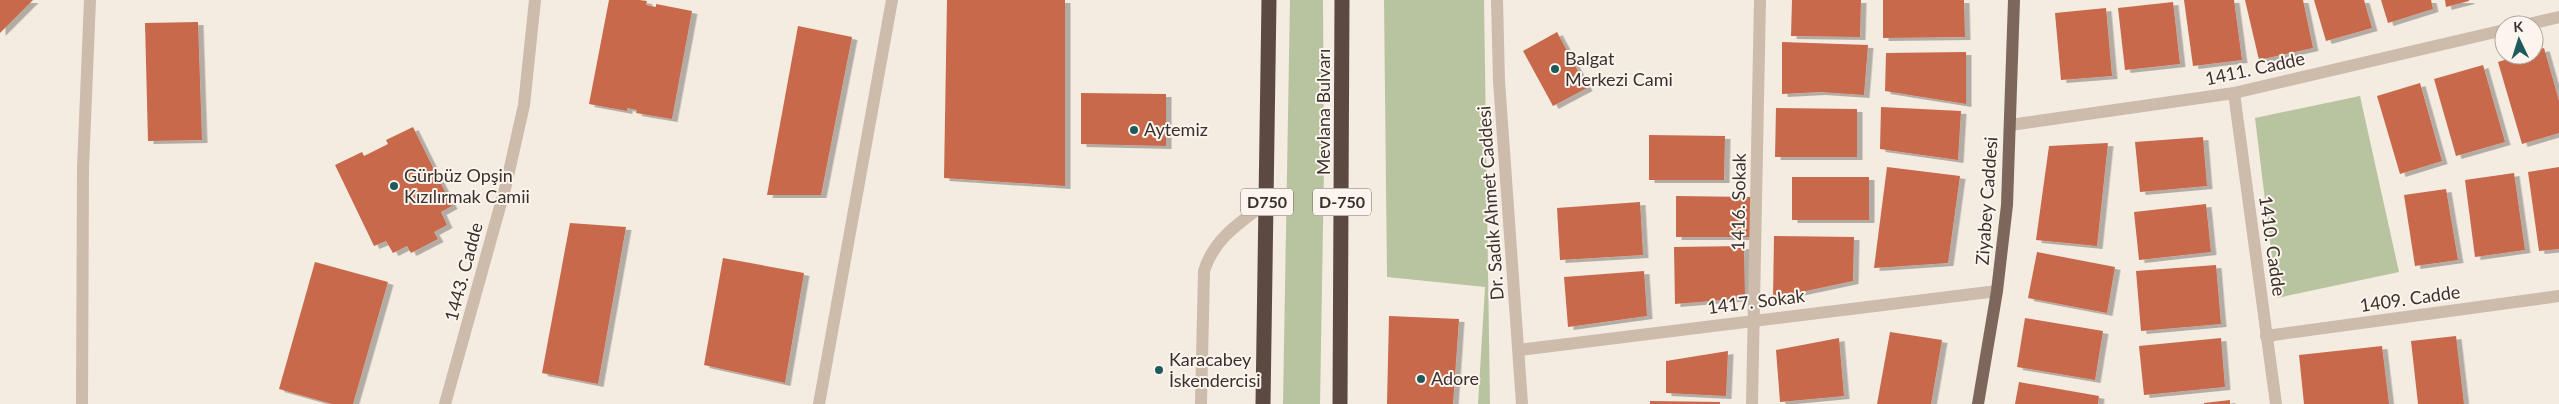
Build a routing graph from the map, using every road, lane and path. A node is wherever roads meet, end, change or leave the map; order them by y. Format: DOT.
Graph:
graph roads {
  1 [pos="90,0"];
  2 [pos="535,0"];
  3 [pos="892,0"];
  4 [pos="1269,0"];
  5 [pos="1342,0"];
  6 [pos="1497,0"];
  7 [pos="1760,0"];
  8 [pos="2014,0"];
  9 [pos="2559,17"];
  10 [pos="2544,20"];
  11 [pos="2494,32"];
  12 [pos="2234,93"];
  13 [pos="2010,125"];
  14 [pos="1267,202"];
  15 [pos="1997,291"];
  16 [pos="2559,296"];
  17 [pos="1755,320"];
  18 [pos="2266,336"];
  19 [pos="1519,350"];
  20 [pos="82,404"];
  21 [pos="445,404"];
  22 [pos="819,404"];
  23 [pos="1201,404"];
  24 [pos="1263,404"];
  25 [pos="1340,404"];
  26 [pos="1522,404"];
  27 [pos="1752,404"];
  28 [pos="1978,404"];
  29 [pos="2276,404"];
  1 -- 20 [label="street"];
  2 -- 21 [label="street, 1443. Cadde"];
  3 -- 22 [label="street"];
  4 -- 14 [label="highway, D750"];
  5 -- 25 [label="highway, Mevlana Bulvarı / D-750"];
  6 -- 19 [label="street, Dr. Sadık Ahmet Caddesi"];
  7 -- 17 [label="street, 1416. Sokak"];
  8 -- 13 [label="main road, Ziyabey Caddesi"];
  9 -- 10 [label="street"];
  11 -- 12 [label="street, 1411. Cadde"];
  12 -- 13 [label="street, 1411. Cadde"];
  12 -- 18 [label="street, 1410. Cadde"];
  13 -- 15 [label="main road, Ziyabey Caddesi"];
  14 -- 23 [label="street"];
  14 -- 24 [label="highway, D750"];
  15 -- 17 [label="street, 1417. Sokak"];
  15 -- 28 [label="main road, Ziyabey Caddesi"];
  16 -- 18 [label="street, 1409. Cadde"];
  17 -- 19 [label="street, 1417. Sokak"];
  17 -- 27 [label="street, 1416. Sokak"];
  18 -- 29 [label="street, 1410. Cadde"];
  19 -- 26 [label="street, Dr. Sadık Ahmet Caddesi"];
}
